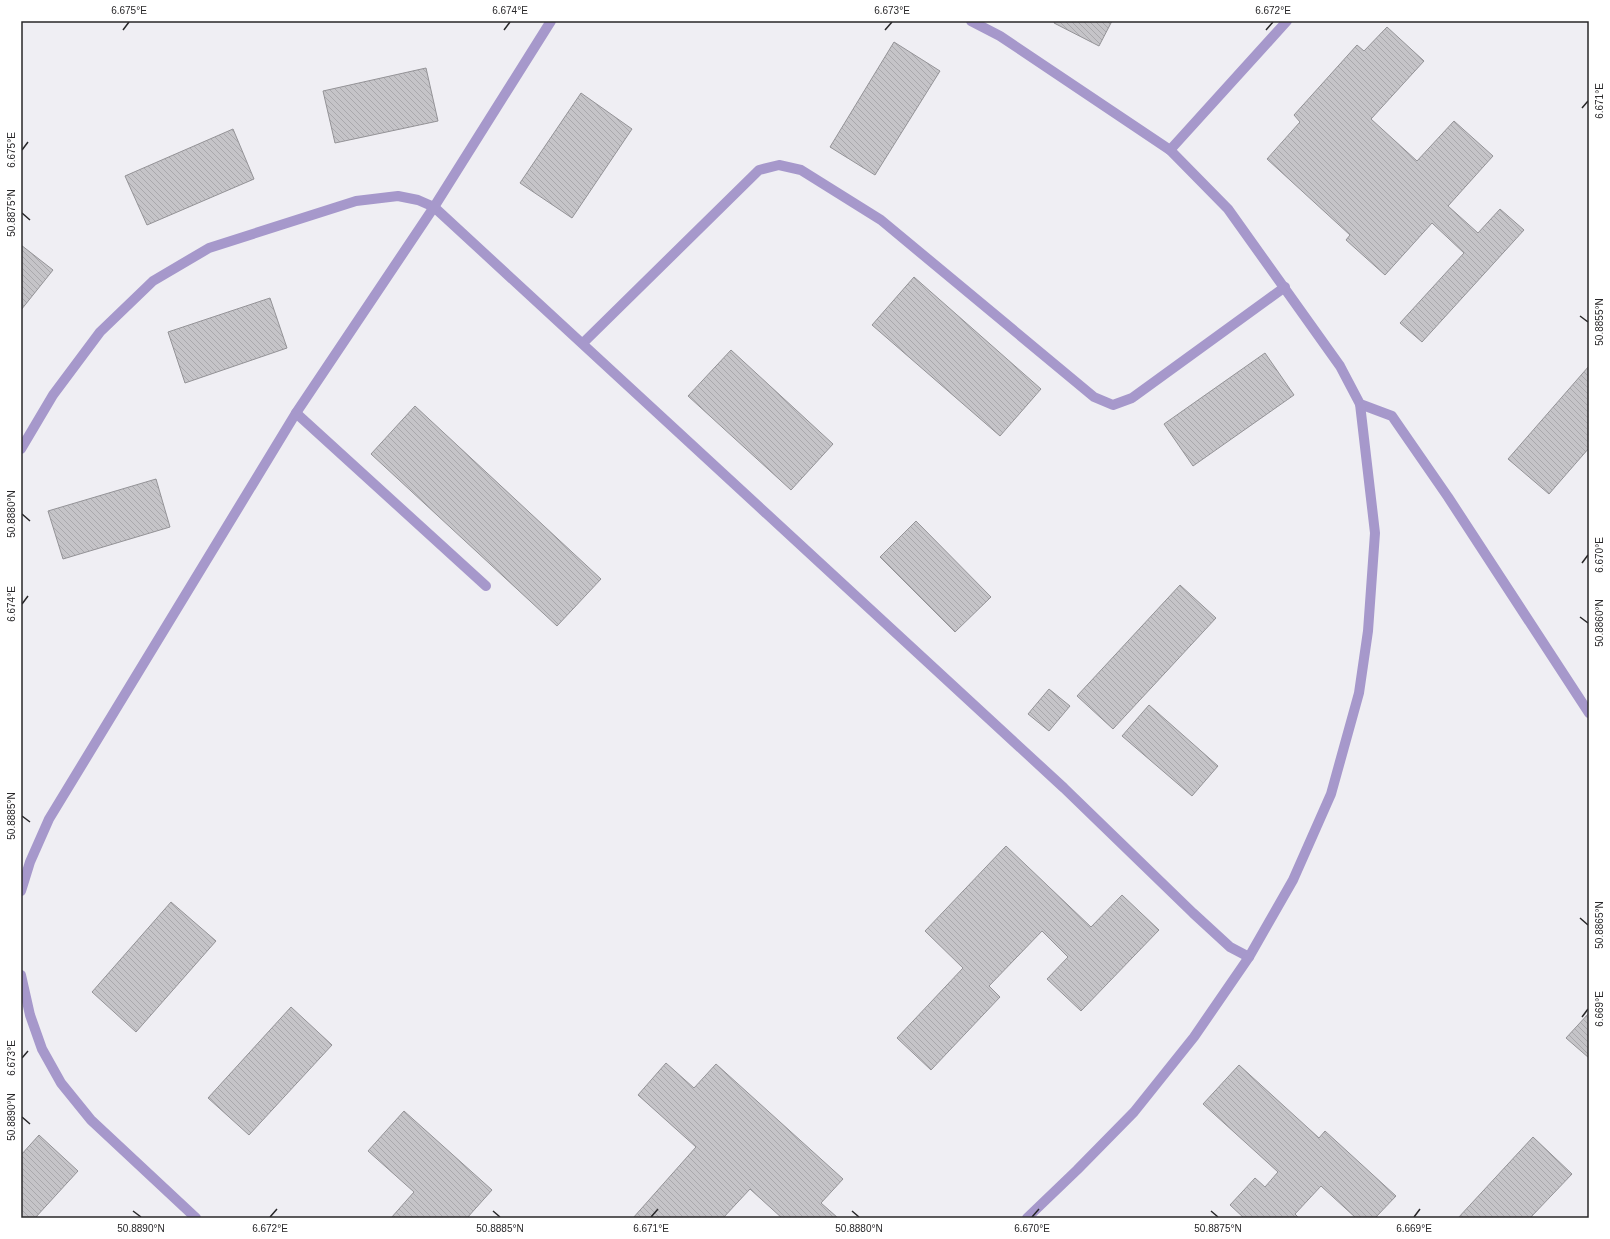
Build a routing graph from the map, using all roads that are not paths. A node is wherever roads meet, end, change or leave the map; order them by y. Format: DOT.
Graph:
graph roads {
  1 [pos="550,21"];
  2 [pos="970,21"];
  3 [pos="1287,21"];
  4 [pos="1170,150"];
  5 [pos="434,207"];
  6 [pos="1285,287"];
  7 [pos="583,343"];
  8 [pos="1360,404"];
  9 [pos="296,413"];
  10 [pos="21,449"];
  11 [pos="486,586"];
  12 [pos="1589,713"];
  13 [pos="21,891"];
  14 [pos="1248,957"];
  15 [pos="21,975"];
  16 [pos="196,1218"];
  17 [pos="1027,1218"];
  1 -- 5 [label="lane"];
  2 -- 4 [label="lane"];
  3 -- 4 [label="lane"];
  4 -- 6 [label="lane"];
  5 -- 7 [label="lane"];
  5 -- 9 [label="lane"];
  5 -- 10 [label="lane"];
  6 -- 7 [label="lane"];
  6 -- 8 [label="lane"];
  7 -- 14 [label="lane"];
  8 -- 12 [label="lane"];
  8 -- 14 [label="lane"];
  9 -- 11 [label="lane"];
  9 -- 13 [label="lane"];
  14 -- 17 [label="lane"];
  15 -- 16 [label="lane"];
}
